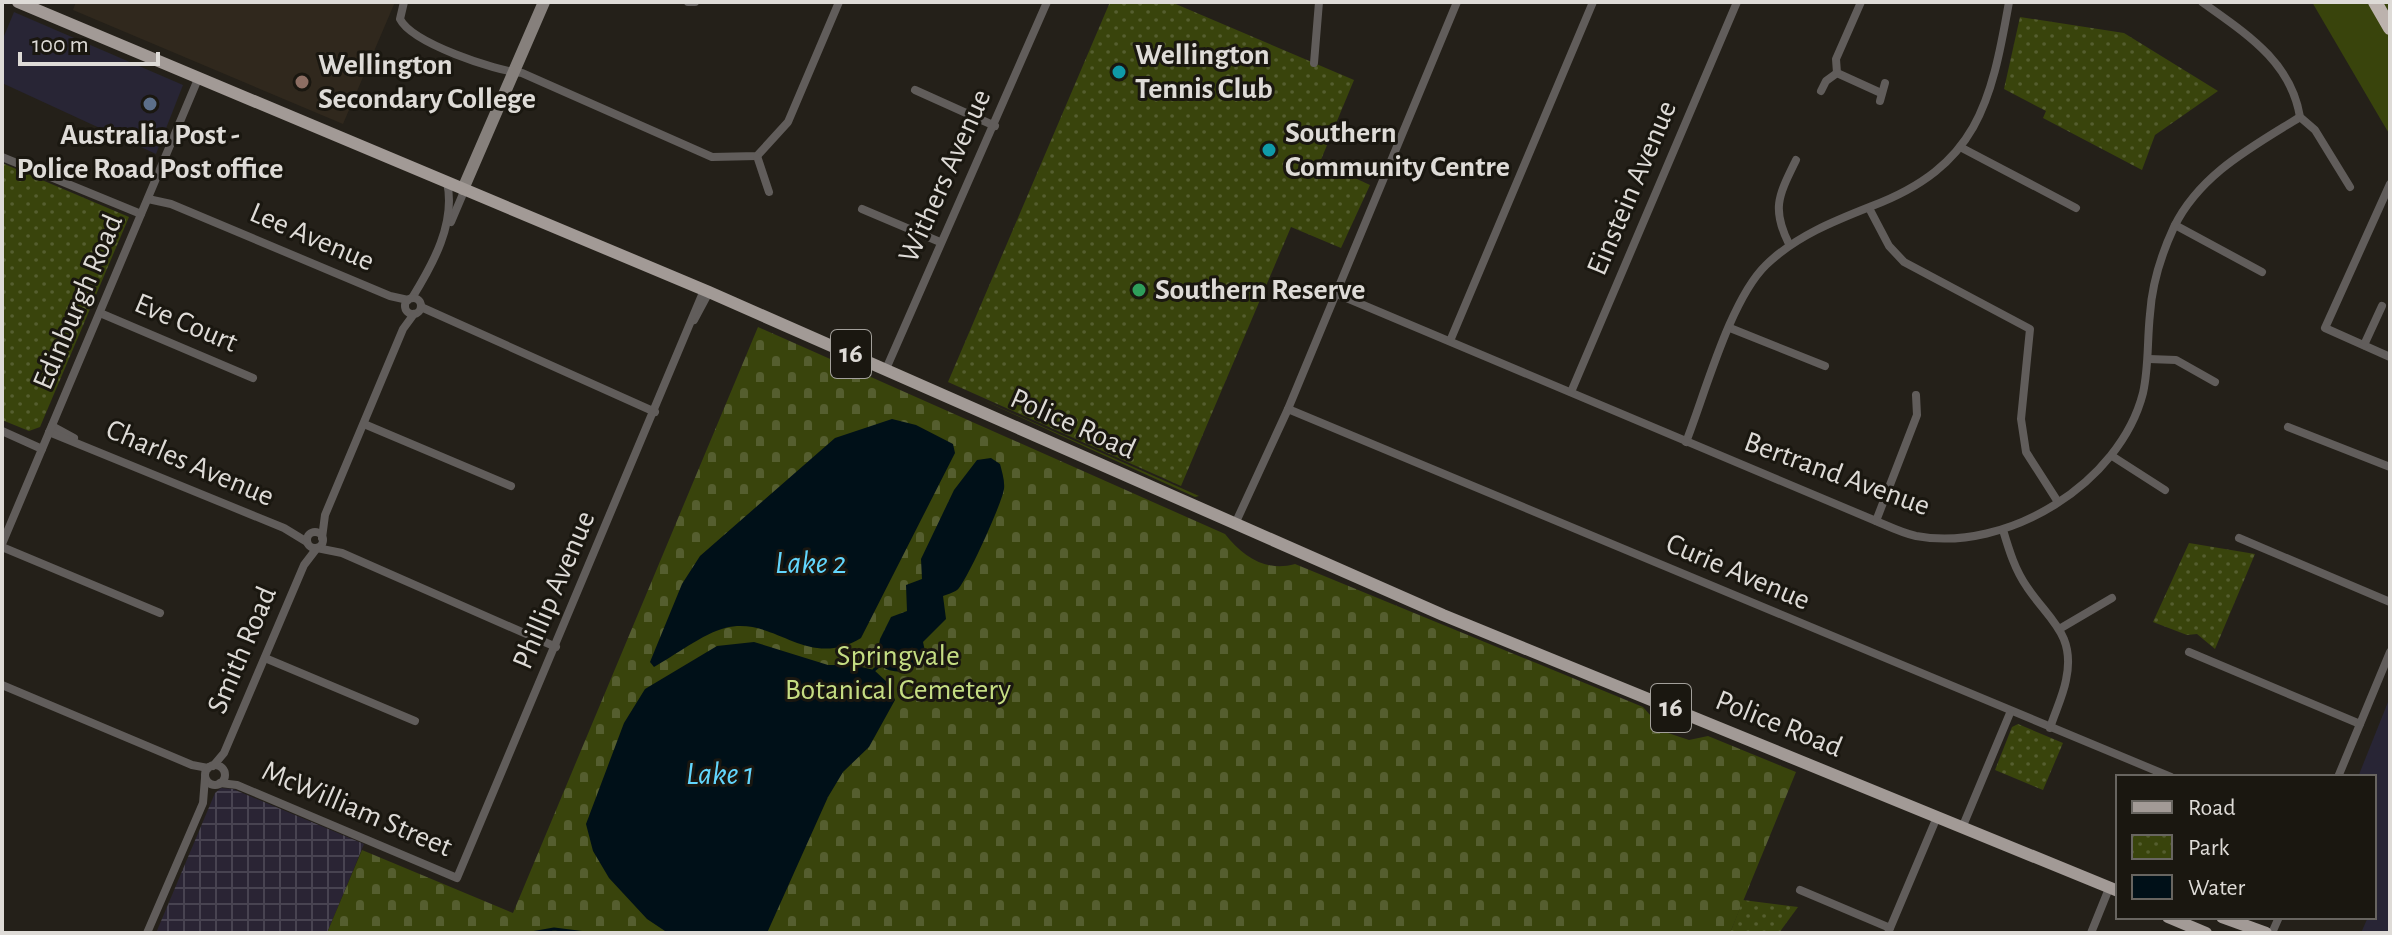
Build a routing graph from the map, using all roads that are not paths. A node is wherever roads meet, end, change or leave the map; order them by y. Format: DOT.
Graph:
graph roads {
  1 [pos="18,2"];
  2 [pos="404,2"];
  3 [pos="544,2"];
  4 [pos="688,2"];
  5 [pos="695,2"];
  6 [pos="839,2"];
  7 [pos="1319,2"];
  8 [pos="1457,2"];
  9 [pos="1593,2"];
  10 [pos="1737,2"];
  11 [pos="1861,2"];
  12 [pos="2009,2"];
  13 [pos="2202,2"];
  14 [pos="2375,2"];
  15 [pos="1043,3"];
  16 [pos="2390,28"];
  17 [pos="1314,63"];
  18 [pos="514,73"];
  19 [pos="1837,73"];
  20 [pos="198,79"];
  21 [pos="1885,83"];
  22 [pos="915,90"];
  23 [pos="1821,91"];
  24 [pos="2300,117"];
  25 [pos="995,126"];
  26 [pos="1962,148"];
  27 [pos="757,156"];
  28 [pos="2,157"];
  29 [pos="1796,160"];
  30 [pos="447,182"];
  31 [pos="2390,184"];
  32 [pos="2350,187"];
  33 [pos="464,189"];
  34 [pos="769,192"];
  35 [pos="149,195"];
  36 [pos="1869,208"];
  37 [pos="2076,208"];
  38 [pos="862,209"];
  39 [pos="141,214"];
  40 [pos="2175,225"];
  41 [pos="444,233"];
  42 [pos="940,242"];
  43 [pos="1789,244"];
  44 [pos="2262,272"];
  45 [pos="707,291"];
  46 [pos="1337,294"];
  47 [pos="413,306"];
  48 [pos="2382,306"];
  49 [pos="100,313"];
  50 [pos="1730,328"];
  51 [pos="1450,341"];
  52 [pos="2364,345"];
  53 [pos="2390,357"];
  54 [pos="2149,359"];
  55 [pos="1825,366"];
  56 [pos="886,369"];
  57 [pos="253,378"];
  58 [pos="2215,382"];
  59 [pos="1571,392"];
  60 [pos="1916,395"];
  61 [pos="657,409"];
  62 [pos="1288,409"];
  63 [pos="364,424"];
  64 [pos="2288,427"];
  65 [pos="51,429"];
  66 [pos="2,431"];
  67 [pos="1686,442"];
  68 [pos="42,449"];
  69 [pos="2112,456"];
  70 [pos="2390,467"];
  71 [pos="511,486"];
  72 [pos="2165,490"];
  73 [pos="2058,502"];
  74 [pos="325,515"];
  75 [pos="1876,521"];
  76 [pos="1235,524"];
  77 [pos="2003,530"];
  78 [pos="309,538"];
  79 [pos="322,538"];
  80 [pos="2239,538"];
  81 [pos="2,546"];
  82 [pos="317,548"];
  83 [pos="342,553"];
  84 [pos="304,565"];
  85 [pos="2112,598"];
  86 [pos="2390,602"];
  87 [pos="160,613"];
  88 [pos="2061,628"];
  89 [pos="558,643"];
  90 [pos="2189,652"];
  91 [pos="2390,652"];
  92 [pos="265,658"];
  93 [pos="2,685"];
  94 [pos="2010,713"];
  95 [pos="415,721"];
  96 [pos="2360,724"];
  97 [pos="2050,728"];
  98 [pos="224,753"];
  99 [pos="208,772"];
  100 [pos="224,772"];
  101 [pos="2166,775"];
  102 [pos="2339,775"];
  103 [pos="220,783"];
  104 [pos="237,785"];
  105 [pos="203,803"];
  106 [pos="1937,817"];
  107 [pos="1962,828"];
  108 [pos="457,878"];
  109 [pos="2115,888"];
  110 [pos="1800,890"];
  111 [pos="2173,919"];
  112 [pos="2228,919"];
  113 [pos="1889,930"];
  114 [pos="147,933"];
  115 [pos="2091,933"];
  116 [pos="2206,933"];
  117 [pos="2269,933"];
  1 -- 20 [label="main road, Police Road / 16"];
  2 -- 18 [label="street"];
  3 -- 18 [label="street"];
  4 -- 5 [label="street"];
  6 -- 27 [label="street"];
  7 -- 17 [label="street"];
  8 -- 46 [label="street"];
  9 -- 51 [label="street"];
  10 -- 59 [label="street, Einstein Avenue"];
  11 -- 19 [label="street"];
  12 -- 26 [label="street"];
  13 -- 24 [label="street"];
  14 -- 16 [label="highway"];
  15 -- 25 [label="street, Withers Avenue"];
  18 -- 27 [label="street"];
  18 -- 33 [label="street"];
  19 -- 21 [label="street"];
  19 -- 23 [label="street"];
  20 -- 30 [label="main road, Police Road / 16"];
  20 -- 35 [label="street, Edinburgh Road"];
  22 -- 25 [label="street"];
  24 -- 32 [label="street"];
  24 -- 40 [label="street, Bertrand Avenue"];
  25 -- 42 [label="street, Withers Avenue"];
  26 -- 36 [label="street"];
  26 -- 37 [label="street"];
  27 -- 34 [label="street"];
  28 -- 39 [label="street"];
  29 -- 43 [label="street"];
  30 -- 33 [label="main road, Police Road / 16"];
  30 -- 41 [label="street, Smith Road"];
  31 -- 52 [label="street"];
  33 -- 41 [label="street, Smith Road"];
  33 -- 45 [label="main road, Police Road / 16"];
  35 -- 39 [label="street, Edinburgh Road"];
  35 -- 47 [label="street, Lee Avenue"];
  36 -- 43 [label="street"];
  36 -- 73 [label="street"];
  38 -- 42 [label="street"];
  39 -- 49 [label="street, Edinburgh Road"];
  40 -- 44 [label="street"];
  40 -- 54 [label="street, Bertrand Avenue"];
  41 -- 47 [label="street, Smith Road"];
  42 -- 56 [label="street, Withers Avenue"];
  43 -- 50 [label="street"];
  45 -- 56 [label="main road, Police Road / 16"];
  45 -- 61 [label="street, Phillip Avenue"];
  46 -- 51 [label="street, Bertrand Avenue"];
  46 -- 62 [label="street"];
  47 -- 61 [label="street, Lee Avenue"];
  47 -- 63 [label="street, Smith Road"];
  48 -- 52 [label="street"];
  49 -- 57 [label="street, Eve Court"];
  49 -- 65 [label="street, Edinburgh Road"];
  50 -- 55 [label="street"];
  50 -- 67 [label="street"];
  51 -- 59 [label="street, Bertrand Avenue"];
  52 -- 53 [label="street"];
  54 -- 58 [label="street"];
  54 -- 69 [label="street, Bertrand Avenue"];
  56 -- 76 [label="main road, Police Road / 16"];
  59 -- 67 [label="street, Bertrand Avenue"];
  60 -- 75 [label="street"];
  61 -- 89 [label="street, Phillip Avenue"];
  62 -- 76 [label="street"];
  62 -- 94 [label="street, Curie Avenue"];
  63 -- 71 [label="street"];
  63 -- 74 [label="street, Smith Road"];
  64 -- 70 [label="street"];
  65 -- 68 [label="street, Edinburgh Road"];
  65 -- 78 [label="street, Charles Avenue"];
  66 -- 68 [label="street"];
  67 -- 75 [label="street, Bertrand Avenue"];
  68 -- 81 [label="street, Edinburgh Road"];
  69 -- 72 [label="street"];
  69 -- 73 [label="street, Bertrand Avenue"];
  73 -- 77 [label="street, Bertrand Avenue"];
  74 -- 78 [label="street, Smith Road"];
  74 -- 79 [label="street, Smith Road"];
  75 -- 77 [label="street, Bertrand Avenue"];
  76 -- 106 [label="main road, Police Road / 16"];
  77 -- 88 [label="street"];
  78 -- 79 [label="street"];
  78 -- 82 [label="street"];
  78 -- 84 [label="street, Smith Road"];
  79 -- 82 [label="street, Smith Road"];
  79 -- 83 [label="street"];
  80 -- 86 [label="street"];
  81 -- 87 [label="street"];
  82 -- 83 [label="street"];
  82 -- 84 [label="street, Smith Road"];
  83 -- 89 [label="street"];
  84 -- 92 [label="street, Smith Road"];
  85 -- 88 [label="street"];
  88 -- 97 [label="street"];
  89 -- 108 [label="street, Phillip Avenue"];
  90 -- 96 [label="street"];
  91 -- 96 [label="street"];
  92 -- 95 [label="street"];
  92 -- 98 [label="street, Smith Road"];
  93 -- 99 [label="street"];
  94 -- 97 [label="street, Curie Avenue"];
  94 -- 107 [label="street"];
  96 -- 102 [label="street"];
  97 -- 101 [label="street, Curie Avenue"];
  98 -- 99 [label="street, Smith Road"];
  98 -- 100 [label="street, Smith Road"];
  99 -- 100 [label="street"];
  99 -- 103 [label="street, McWilliam Street"];
  99 -- 105 [label="street"];
  100 -- 103 [label="street, Smith Road"];
  100 -- 104 [label="street, McWilliam Street"];
  103 -- 104 [label="street, McWilliam Street"];
  103 -- 105 [label="street"];
  104 -- 108 [label="street, McWilliam Street"];
  105 -- 114 [label="street"];
  106 -- 107 [label="main road, Police Road / 16"];
  106 -- 113 [label="street"];
  107 -- 109 [label="main road, Police Road / 16"];
  109 -- 115 [label="street"];
  110 -- 113 [label="street"];
  111 -- 116 [label="main road"];
  112 -- 117 [label="main road"];
}
